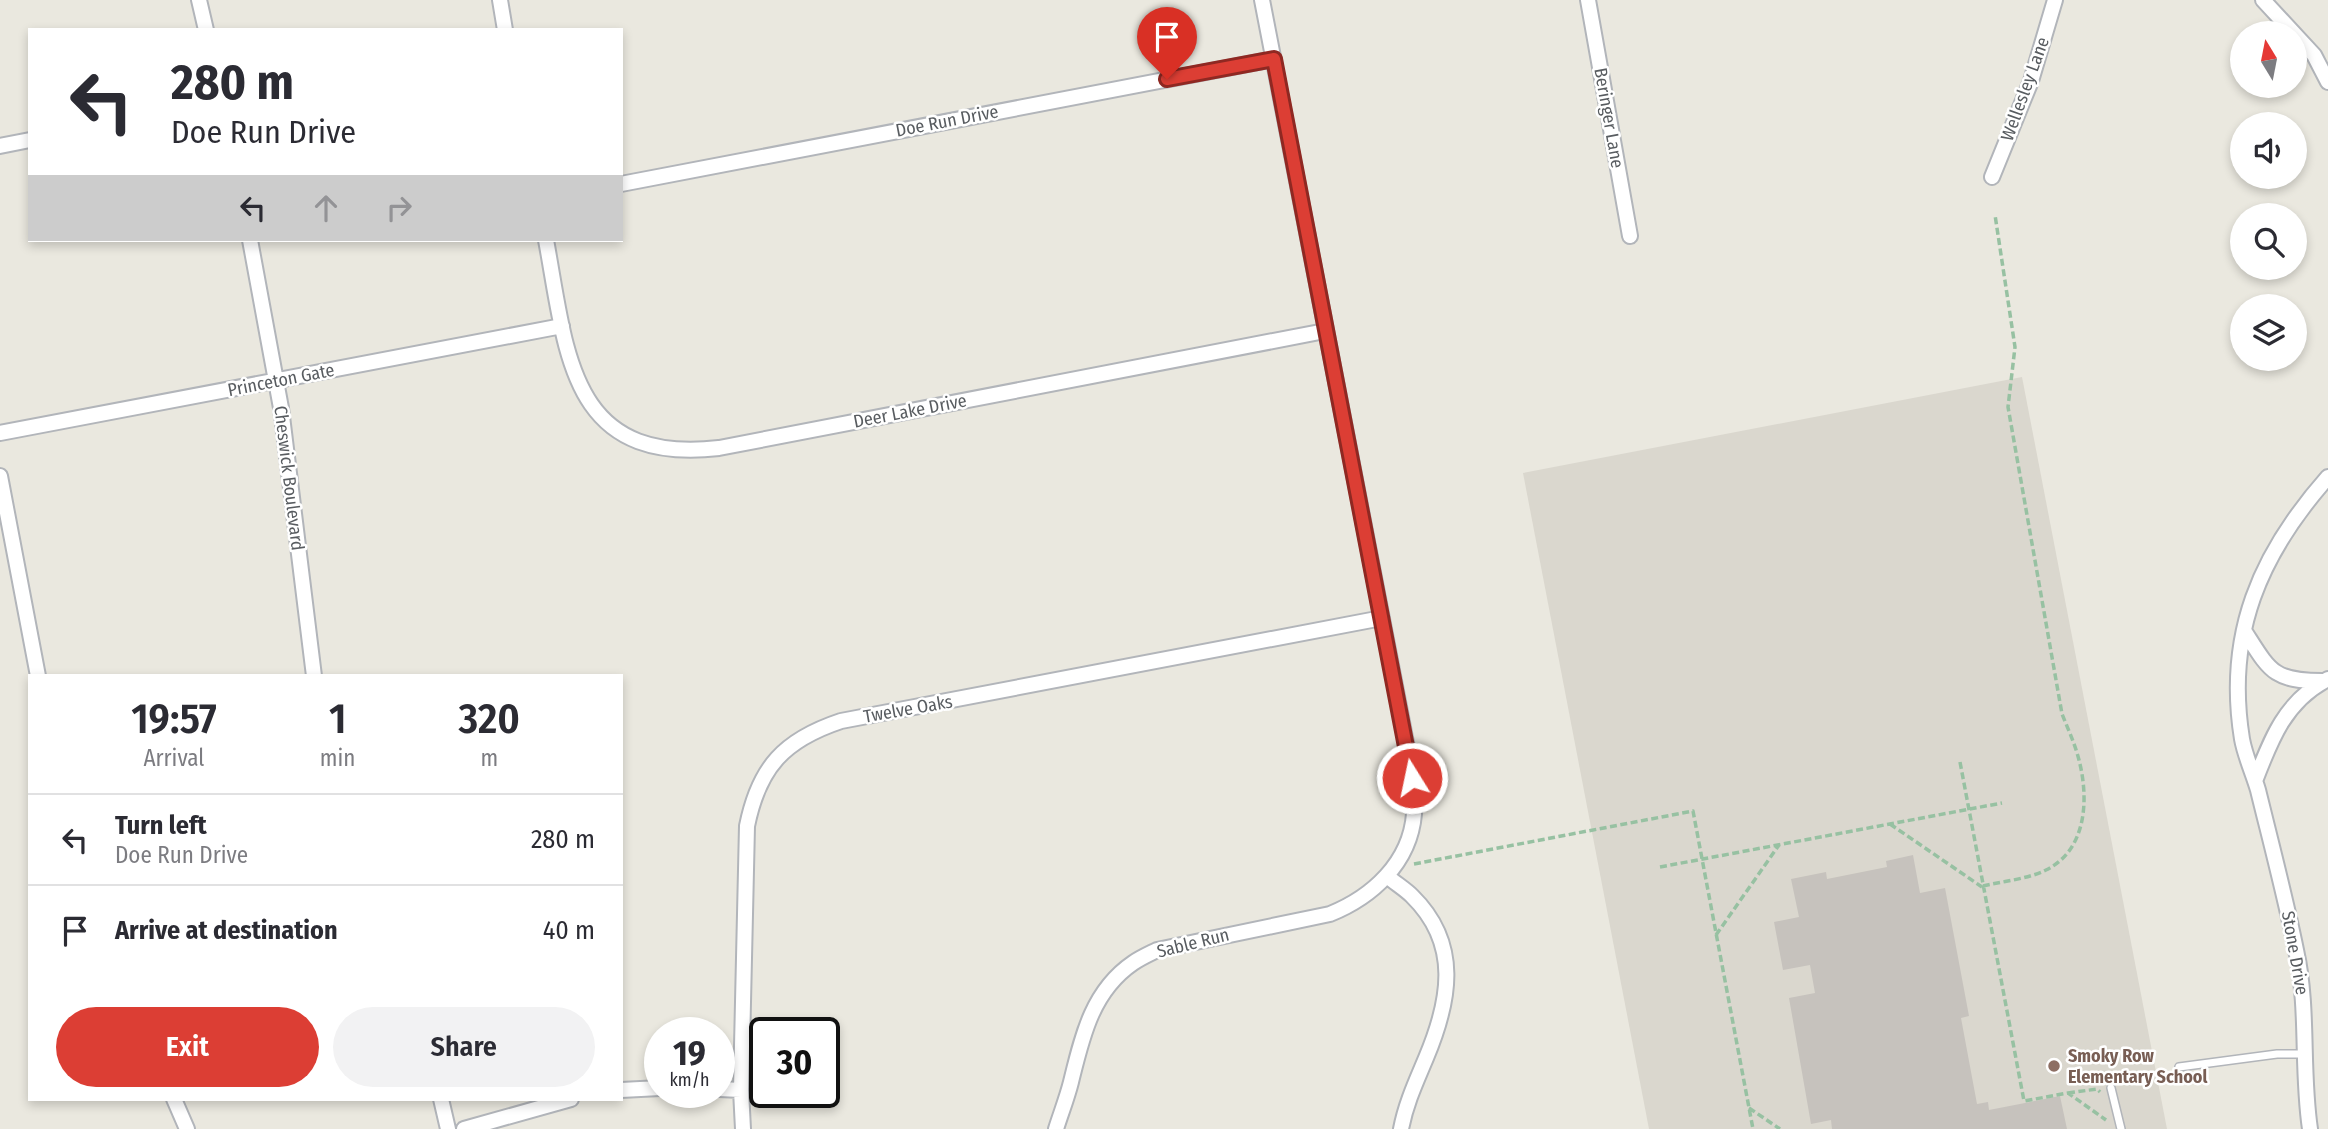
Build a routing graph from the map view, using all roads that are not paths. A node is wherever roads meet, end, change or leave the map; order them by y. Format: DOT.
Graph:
graph roads {
  1 [pos="199,0"];
  2 [pos="500,0"];
  3 [pos="1262,0"];
  4 [pos="1588,0"];
  5 [pos="2055,0"];
  6 [pos="2263,0"];
  7 [pos="206,28"];
  8 [pos="505,28"];
  9 [pos="1274,59"];
  10 [pos="2328,82"];
  11 [pos="28,141"];
  12 [pos="0,146"];
  13 [pos="1992,177"];
  14 [pos="623,184"];
  15 [pos="1630,236"];
  16 [pos="250,242"];
  17 [pos="546,242"];
  18 [pos="562,326"];
  19 [pos="1325,331"];
  20 [pos="276,381"];
  21 [pos="0,433"];
  22 [pos="0,476"];
  23 [pos="2328,477"];
  24 [pos="1381,618"];
  25 [pos="2245,632"];
  26 [pos="38,674"];
  27 [pos="314,674"];
  28 [pos="2326,680"];
  29 [pos="2255,781"];
  30 [pos="1391,879"];
  31 [pos="2304,1054"];
  32 [pos="2179,1068"];
  33 [pos="2111,1088"];
  34 [pos="644,1089"];
  35 [pos="623,1090"];
  36 [pos="735,1090"];
  37 [pos="741,1090"];
  38 [pos="175,1101"];
  39 [pos="441,1101"];
  40 [pos="564,1101"];
  41 [pos="187,1129"];
  42 [pos="448,1129"];
  43 [pos="464,1129"];
  44 [pos="743,1129"];
  45 [pos="1056,1129"];
  46 [pos="1401,1129"];
  47 [pos="2122,1129"];
  48 [pos="2310,1129"];
  1 -- 7 [label="street"];
  2 -- 8 [label="street"];
  3 -- 9 [label="street, Sable Run"];
  4 -- 15 [label="street, Beringer Lane"];
  5 -- 13 [label="street, Wellesley Lane"];
  6 -- 10 [label="street"];
  9 -- 14 [label="street, Doe Run Drive"];
  9 -- 19 [label="street, Sable Run"];
  11 -- 12 [label="street"];
  16 -- 20 [label="street, Cheswick Boulevard"];
  17 -- 18 [label="street, Deer Lake Drive"];
  18 -- 19 [label="street, Deer Lake Drive"];
  18 -- 20 [label="street, Princeton Gate"];
  19 -- 24 [label="street, Sable Run"];
  20 -- 21 [label="street, Princeton Gate"];
  20 -- 27 [label="street, Cheswick Boulevard"];
  22 -- 26 [label="street"];
  23 -- 25 [label="street, Stone Drive"];
  24 -- 30 [label="street, Sable Run"];
  24 -- 37 [label="street, Twelve Oaks"];
  25 -- 28 [label="street"];
  25 -- 29 [label="street, Stone Drive"];
  28 -- 29 [label="street"];
  29 -- 31 [label="street, Stone Drive"];
  30 -- 45 [label="street, Sable Run"];
  30 -- 46 [label="street"];
  31 -- 32 [label="lane"];
  31 -- 48 [label="street, Stone Drive"];
  33 -- 47 [label="lane"];
  34 -- 35 [label="street"];
  36 -- 37 [label="street"];
  37 -- 44 [label="street"];
  38 -- 41 [label="street"];
  39 -- 42 [label="street"];
  40 -- 43 [label="street"];
}
